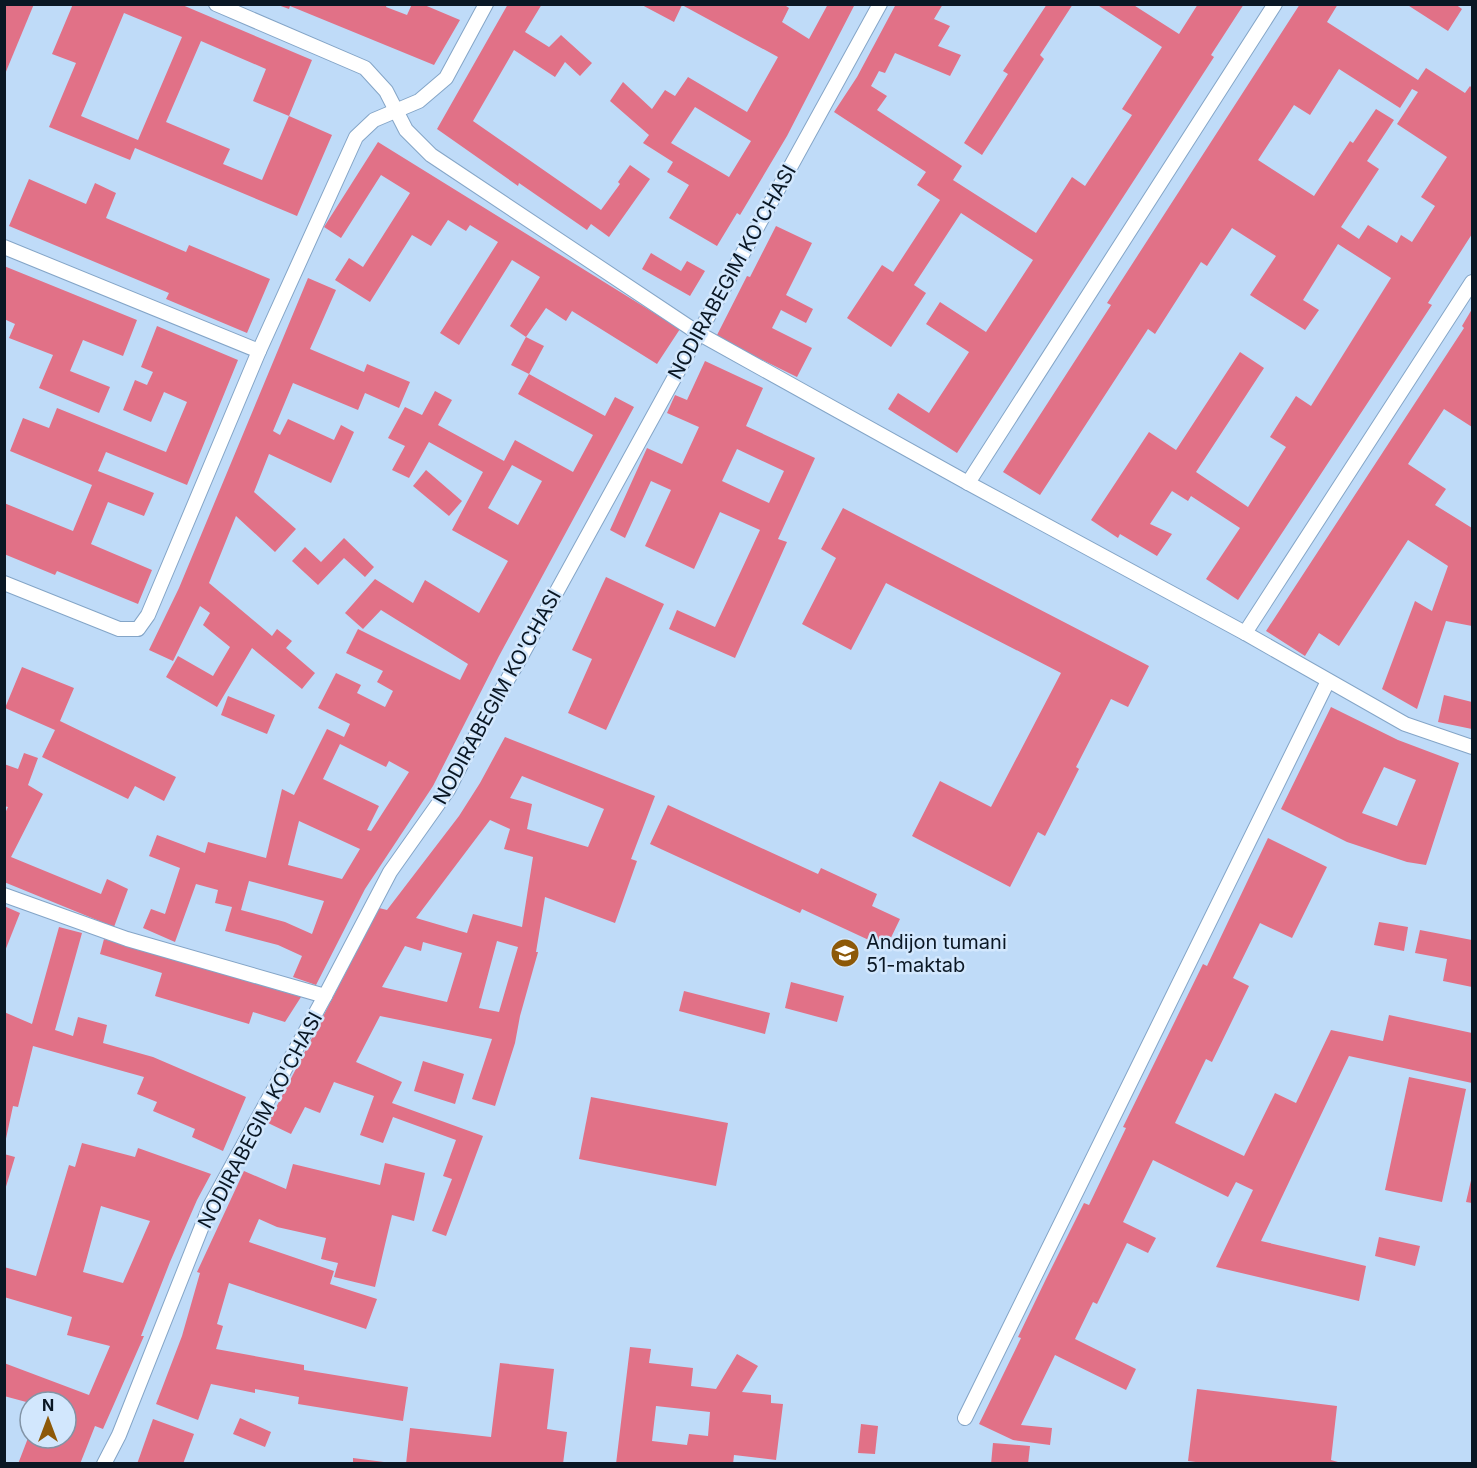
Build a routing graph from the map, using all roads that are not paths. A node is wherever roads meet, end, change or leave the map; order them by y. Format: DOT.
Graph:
graph roads {
  1 [pos="216,4"];
  2 [pos="486,4"];
  3 [pos="880,4"];
  4 [pos="1275,4"];
  5 [pos="396,111"];
  6 [pos="4,247"];
  7 [pos="1473,282"];
  8 [pos="698,333"];
  9 [pos="259,351"];
  10 [pos="968,483"];
  11 [pos="4,583"];
  12 [pos="1245,633"];
  13 [pos="1328,681"];
  14 [pos="1473,747"];
  15 [pos="4,895"];
  16 [pos="326,996"];
  17 [pos="965,1418"];
  18 [pos="104,1464"];
  1 -- 5 [label="lane"];
  2 -- 5 [label="lane"];
  3 -- 8 [label="lane, NODIRABEGIM KO'CHASI"];
  4 -- 10 [label="lane"];
  5 -- 8 [label="lane"];
  5 -- 9 [label="lane"];
  6 -- 9 [label="lane"];
  7 -- 12 [label="lane"];
  8 -- 10 [label="lane"];
  8 -- 16 [label="lane, NODIRABEGIM KO'CHASI"];
  9 -- 11 [label="lane"];
  10 -- 12 [label="lane"];
  12 -- 13 [label="lane"];
  13 -- 14 [label="lane"];
  13 -- 17 [label="lane"];
  15 -- 16 [label="lane"];
  16 -- 18 [label="lane, NODIRABEGIM KO'CHASI"];
}
